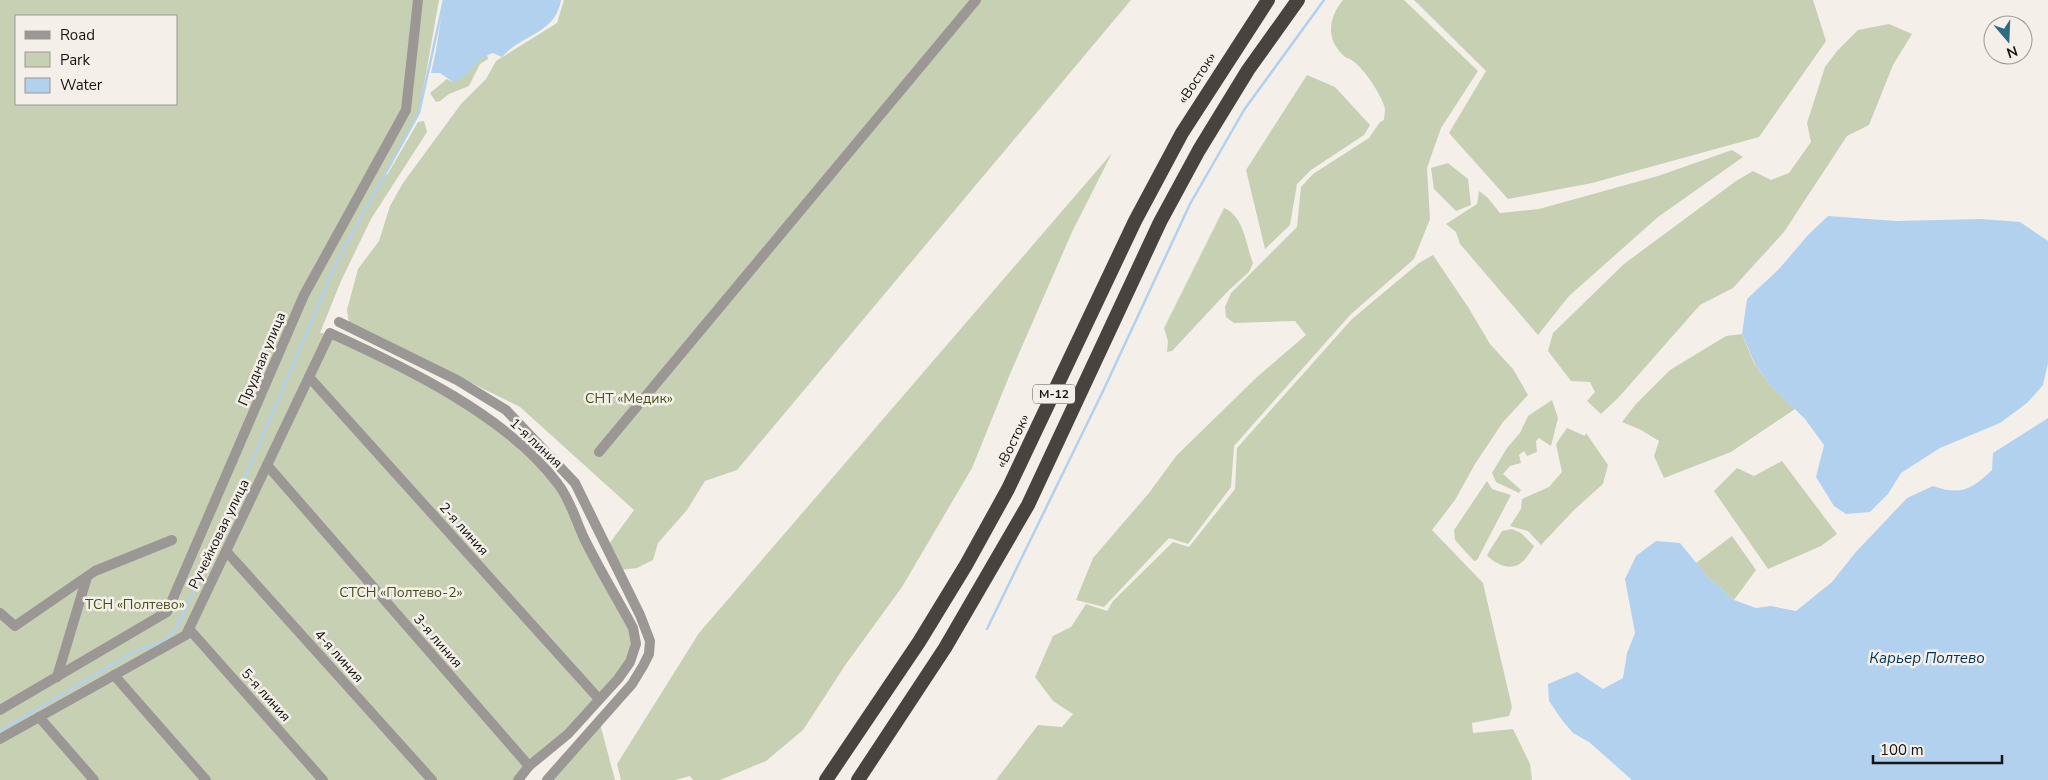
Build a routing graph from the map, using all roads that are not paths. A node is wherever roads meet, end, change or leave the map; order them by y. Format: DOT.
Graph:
graph roads {
  1 [pos="418,0"];
  2 [pos="976,0"];
  3 [pos="1268,0"];
  4 [pos="1298,0"];
  5 [pos="339,322"];
  6 [pos="330,333"];
  7 [pos="309,377"];
  8 [pos="599,452"];
  9 [pos="267,465"];
  10 [pos="172,540"];
  11 [pos="226,551"];
  12 [pos="87,577"];
  13 [pos="0,612"];
  14 [pos="189,629"];
  15 [pos="114,675"];
  16 [pos="57,677"];
  17 [pos="599,699"];
  18 [pos="0,710"];
  19 [pos="39,717"];
  20 [pos="0,739"];
  21 [pos="530,766"];
  22 [pos="94,780"];
  23 [pos="206,780"];
  24 [pos="323,780"];
  25 [pos="432,780"];
  26 [pos="518,780"];
  27 [pos="547,780"];
  28 [pos="826,780"];
  29 [pos="858,780"];
  1 -- 16 [label="street, Прудная улица"];
  2 -- 8 [label="street"];
  3 -- 28 [label="highway, «Восток» / М-12"];
  4 -- 29 [label="highway, М-12"];
  5 -- 27 [label="street"];
  6 -- 7 [label="street, Ручейковая улица"];
  6 -- 17 [label="street, 1-я линия"];
  7 -- 9 [label="street, Ручейковая улица"];
  7 -- 17 [label="street, 2-я линия"];
  9 -- 11 [label="street, Ручейковая улица"];
  9 -- 21 [label="street, 3-я линия"];
  10 -- 12 [label="street"];
  11 -- 14 [label="street, Ручейковая улица"];
  11 -- 25 [label="street, 4-я линия"];
  12 -- 13 [label="street"];
  12 -- 16 [label="street"];
  14 -- 15 [label="street, Ручейковая улица"];
  14 -- 24 [label="street, 5-я линия"];
  15 -- 19 [label="street, Ручейковая улица"];
  15 -- 23 [label="street"];
  16 -- 18 [label="street, Прудная улица"];
  17 -- 21 [label="street, 1-я линия"];
  19 -- 20 [label="street, Ручейковая улица"];
  19 -- 22 [label="street"];
  21 -- 26 [label="street, 1-я линия"];
}
